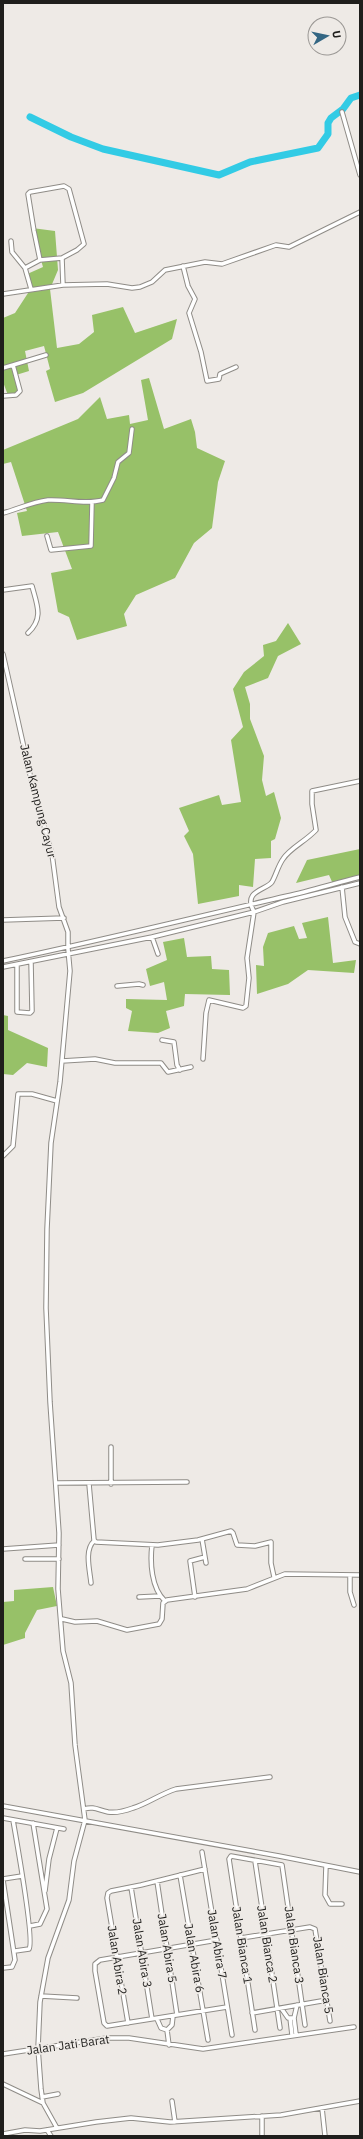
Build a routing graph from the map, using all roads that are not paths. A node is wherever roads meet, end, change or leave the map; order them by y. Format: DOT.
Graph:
graph roads {
  1 [pos="342,112"];
  2 [pos="360,175"];
  3 [pos="360,212"];
  4 [pos="11,241"];
  5 [pos="62,258"];
  6 [pos="40,260"];
  7 [pos="183,266"];
  8 [pos="25,268"];
  9 [pos="63,285"];
  10 [pos="31,289"];
  11 [pos="3,294"];
  12 [pos="46,355"];
  13 [pos="13,365"];
  14 [pos="236,367"];
  15 [pos="3,368"];
  16 [pos="3,396"];
  17 [pos="132,429"];
  18 [pos="92,503"];
  19 [pos="3,513"];
  20 [pos="47,536"];
  21 [pos="3,590"];
  22 [pos="28,634"];
  23 [pos="3,654"];
  24 [pos="360,781"];
  25 [pos="360,877"];
  26 [pos="360,883"];
  27 [pos="342,887"];
  28 [pos="251,904"];
  29 [pos="254,911"];
  30 [pos="64,918"];
  31 [pos="3,920"];
  32 [pos="152,938"];
  33 [pos="360,944"];
  34 [pos="68,951"];
  35 [pos="158,954"];
  36 [pos="3,961"];
  37 [pos="31,962"];
  38 [pos="17,964"];
  39 [pos="3,968"];
  40 [pos="117,986"];
  41 [pos="143,986"];
  42 [pos="162,1040"];
  43 [pos="203,1059"];
  44 [pos="62,1060"];
  45 [pos="191,1067"];
  46 [pos="180,1070"];
  47 [pos="57,1101"];
  48 [pos="3,1156"];
  49 [pos="111,1447"];
  50 [pos="187,1482"];
  51 [pos="56,1483"];
  52 [pos="89,1484"];
  53 [pos="111,1484"];
  54 [pos="202,1539"];
  55 [pos="94,1541"];
  56 [pos="59,1545"];
  57 [pos="152,1545"];
  58 [pos="3,1549"];
  59 [pos="205,1557"];
  60 [pos="25,1559"];
  61 [pos="59,1559"];
  62 [pos="206,1562"];
  63 [pos="350,1575"];
  64 [pos="360,1575"];
  65 [pos="274,1578"];
  66 [pos="91,1583"];
  67 [pos="160,1596"];
  68 [pos="139,1597"];
  69 [pos="195,1597"];
  70 [pos="165,1600"];
  71 [pos="354,1605"];
  72 [pos="62,1619"];
  73 [pos="270,1777"];
  74 [pos="3,1806"];
  75 [pos="84,1809"];
  76 [pos="3,1818"];
  77 [pos="13,1820"];
  78 [pos="85,1820"];
  79 [pos="33,1823"];
  80 [pos="57,1828"];
  81 [pos="64,1829"];
  82 [pos="202,1852"];
  83 [pos="255,1861"];
  84 [pos="326,1866"];
  85 [pos="205,1869"];
  86 [pos="360,1872"];
  87 [pos="180,1875"];
  88 [pos="22,1876"];
  89 [pos="3,1879"];
  90 [pos="157,1881"];
  91 [pos="131,1887"];
  92 [pos="44,1895"];
  93 [pos="342,1904"];
  94 [pos="30,1926"];
  95 [pos="292,1930"];
  96 [pos="266,1934"];
  97 [pos="240,1938"];
  98 [pos="217,1940"];
  99 [pos="192,1945"];
  100 [pos="167,1949"];
  101 [pos="15,1951"];
  102 [pos="142,1953"];
  103 [pos="117,1957"];
  104 [pos="3,1968"];
  105 [pos="41,1996"];
  106 [pos="77,1998"];
  107 [pos="327,2000"];
  108 [pos="302,2004"];
  109 [pos="297,2005"];
  110 [pos="227,2007"];
  111 [pos="279,2008"];
  112 [pos="203,2011"];
  113 [pos="252,2013"];
  114 [pos="175,2016"];
  115 [pos="292,2018"];
  116 [pos="152,2019"];
  117 [pos="157,2019"];
  118 [pos="330,2021"];
  119 [pos="128,2023"];
  120 [pos="306,2025"];
  121 [pos="354,2026"];
  122 [pos="280,2028"];
  123 [pos="166,2030"];
  124 [pos="255,2030"];
  125 [pos="294,2034"];
  126 [pos="232,2035"];
  127 [pos="208,2040"];
  128 [pos="169,2045"];
  129 [pos="38,2048"];
  130 [pos="3,2054"];
  131 [pos="3,2084"];
  132 [pos="58,2094"];
  133 [pos="42,2097"];
  134 [pos="172,2101"];
  135 [pos="360,2101"];
  136 [pos="43,2103"];
  137 [pos="322,2108"];
  138 [pos="262,2116"];
  139 [pos="174,2122"];
  140 [pos="58,2128"];
  141 [pos="47,2130"];
  142 [pos="3,2134"];
  143 [pos="51,2136"];
  144 [pos="262,2136"];
  145 [pos="325,2136"];
  1 -- 2 [label="street"];
  3 -- 7 [label="street"];
  4 -- 8 [label="street"];
  5 -- 6 [label="street"];
  5 -- 6 [label="street"];
  5 -- 9 [label="street"];
  6 -- 8 [label="street"];
  7 -- 9 [label="street"];
  7 -- 14 [label="street"];
  8 -- 10 [label="street"];
  9 -- 10 [label="street"];
  10 -- 11 [label="street"];
  12 -- 13 [label="street"];
  13 -- 15 [label="street"];
  13 -- 16 [label="street"];
  17 -- 18 [label="street"];
  18 -- 19 [label="street"];
  18 -- 20 [label="street"];
  21 -- 22 [label="street"];
  23 -- 30 [label="street, Jalan Kampung Cayur"];
  24 -- 28 [label="street"];
  25 -- 28 [label="street"];
  26 -- 27 [label="street"];
  27 -- 29 [label="street"];
  27 -- 33 [label="street"];
  28 -- 29 [label="street"];
  28 -- 34 [label="street"];
  29 -- 32 [label="street"];
  29 -- 43 [label="street"];
  30 -- 31 [label="street"];
  30 -- 34 [label="street, Jalan Kampung Cayur"];
  32 -- 34 [label="street"];
  32 -- 35 [label="street"];
  34 -- 36 [label="street"];
  34 -- 37 [label="street"];
  34 -- 44 [label="street, Jalan Kampung Cayur"];
  37 -- 38 [label="street"];
  37 -- 38 [label="street"];
  38 -- 39 [label="street"];
  40 -- 41 [label="street"];
  42 -- 46 [label="street"];
  44 -- 46 [label="street"];
  44 -- 47 [label="street, Jalan Kampung Cayur"];
  45 -- 46 [label="street"];
  47 -- 48 [label="street"];
  47 -- 51 [label="street, Jalan Kampung Cayur"];
  49 -- 53 [label="street"];
  50 -- 53 [label="street"];
  51 -- 52 [label="street"];
  51 -- 56 [label="street, Jalan Kampung Cayur"];
  52 -- 53 [label="street"];
  52 -- 55 [label="street"];
  54 -- 57 [label="street"];
  54 -- 59 [label="street"];
  54 -- 65 [label="street"];
  55 -- 57 [label="street"];
  55 -- 66 [label="street"];
  56 -- 58 [label="street"];
  56 -- 61 [label="street, Jalan Kampung Cayur"];
  57 -- 67 [label="street"];
  59 -- 62 [label="street"];
  59 -- 69 [label="street"];
  60 -- 61 [label="street"];
  61 -- 72 [label="street, Jalan Kampung Cayur"];
  63 -- 64 [label="street"];
  63 -- 65 [label="street"];
  63 -- 71 [label="street"];
  65 -- 69 [label="street"];
  67 -- 68 [label="street"];
  67 -- 70 [label="street"];
  69 -- 70 [label="street"];
  70 -- 72 [label="street"];
  72 -- 75 [label="street, Jalan Kampung Cayur"];
  73 -- 75 [label="street"];
  74 -- 78 [label="street"];
  75 -- 78 [label="street, Jalan Kampung Cayur"];
  76 -- 77 [label="street"];
  77 -- 79 [label="street"];
  77 -- 88 [label="street"];
  78 -- 84 [label="street"];
  78 -- 105 [label="street"];
  79 -- 80 [label="street"];
  79 -- 92 [label="street"];
  80 -- 81 [label="street"];
  80 -- 92 [label="street"];
  82 -- 85 [label="street, Jalan Abira 7"];
  83 -- 95 [label="street, Jalan Bianca 3"];
  83 -- 96 [label="street, Jalan Bianca 2"];
  83 -- 97 [label="street, Jalan Bianca 1"];
  84 -- 86 [label="street"];
  84 -- 93 [label="street"];
  85 -- 87 [label="street"];
  85 -- 98 [label="street, Jalan Abira 7"];
  87 -- 90 [label="street"];
  87 -- 99 [label="street, Jalan Abira 6"];
  88 -- 89 [label="street"];
  88 -- 94 [label="street"];
  89 -- 101 [label="street"];
  90 -- 91 [label="street"];
  90 -- 100 [label="street, Jalan Abira 5"];
  91 -- 102 [label="street, Jalan Abira 3"];
  91 -- 103 [label="street, Jalan Abira 2"];
  92 -- 94 [label="street"];
  94 -- 101 [label="street"];
  95 -- 96 [label="street"];
  95 -- 107 [label="street, Jalan Bianca 5"];
  95 -- 108 [label="street, Jalan Bianca 3"];
  96 -- 97 [label="street"];
  96 -- 111 [label="street, Jalan Bianca 2"];
  97 -- 113 [label="street, Jalan Bianca 1"];
  98 -- 99 [label="street"];
  98 -- 110 [label="street, Jalan Abira 7"];
  99 -- 100 [label="street"];
  99 -- 112 [label="street, Jalan Abira 6"];
  100 -- 102 [label="street"];
  100 -- 114 [label="street, Jalan Abira 5"];
  101 -- 104 [label="street"];
  102 -- 103 [label="street"];
  102 -- 116 [label="street, Jalan Abira 3"];
  103 -- 119 [label="street, Jalan Abira 2"];
  103 -- 119 [label="street"];
  105 -- 106 [label="street"];
  105 -- 129 [label="street"];
  107 -- 108 [label="street"];
  107 -- 118 [label="street, Jalan Bianca 5"];
  108 -- 109 [label="street"];
  108 -- 120 [label="street, Jalan Bianca 3"];
  109 -- 111 [label="street"];
  109 -- 115 [label="street"];
  110 -- 112 [label="street"];
  110 -- 126 [label="street, Jalan Abira 7"];
  111 -- 113 [label="street"];
  111 -- 115 [label="street"];
  111 -- 122 [label="street, Jalan Bianca 2"];
  112 -- 114 [label="street"];
  112 -- 127 [label="street, Jalan Abira 6"];
  113 -- 124 [label="street, Jalan Bianca 1"];
  114 -- 117 [label="street"];
  114 -- 123 [label="street"];
  115 -- 125 [label="street"];
  116 -- 117 [label="street"];
  116 -- 119 [label="street"];
  117 -- 123 [label="street"];
  121 -- 125 [label="street, Jalan Jati Barat"];
  123 -- 128 [label="street"];
  125 -- 128 [label="street, Jalan Jati Barat"];
  128 -- 129 [label="street, Jalan Jati Barat"];
  129 -- 130 [label="street, Jalan Jati Barat"];
  129 -- 133 [label="street"];
  131 -- 136 [label="street"];
  132 -- 133 [label="street"];
  133 -- 136 [label="street"];
  134 -- 139 [label="street"];
  135 -- 137 [label="street"];
  136 -- 140 [label="street"];
  137 -- 138 [label="street"];
  137 -- 145 [label="street"];
  138 -- 139 [label="street"];
  138 -- 144 [label="street"];
  139 -- 140 [label="street"];
  140 -- 141 [label="street"];
  141 -- 142 [label="street"];
  141 -- 143 [label="street"];
}
